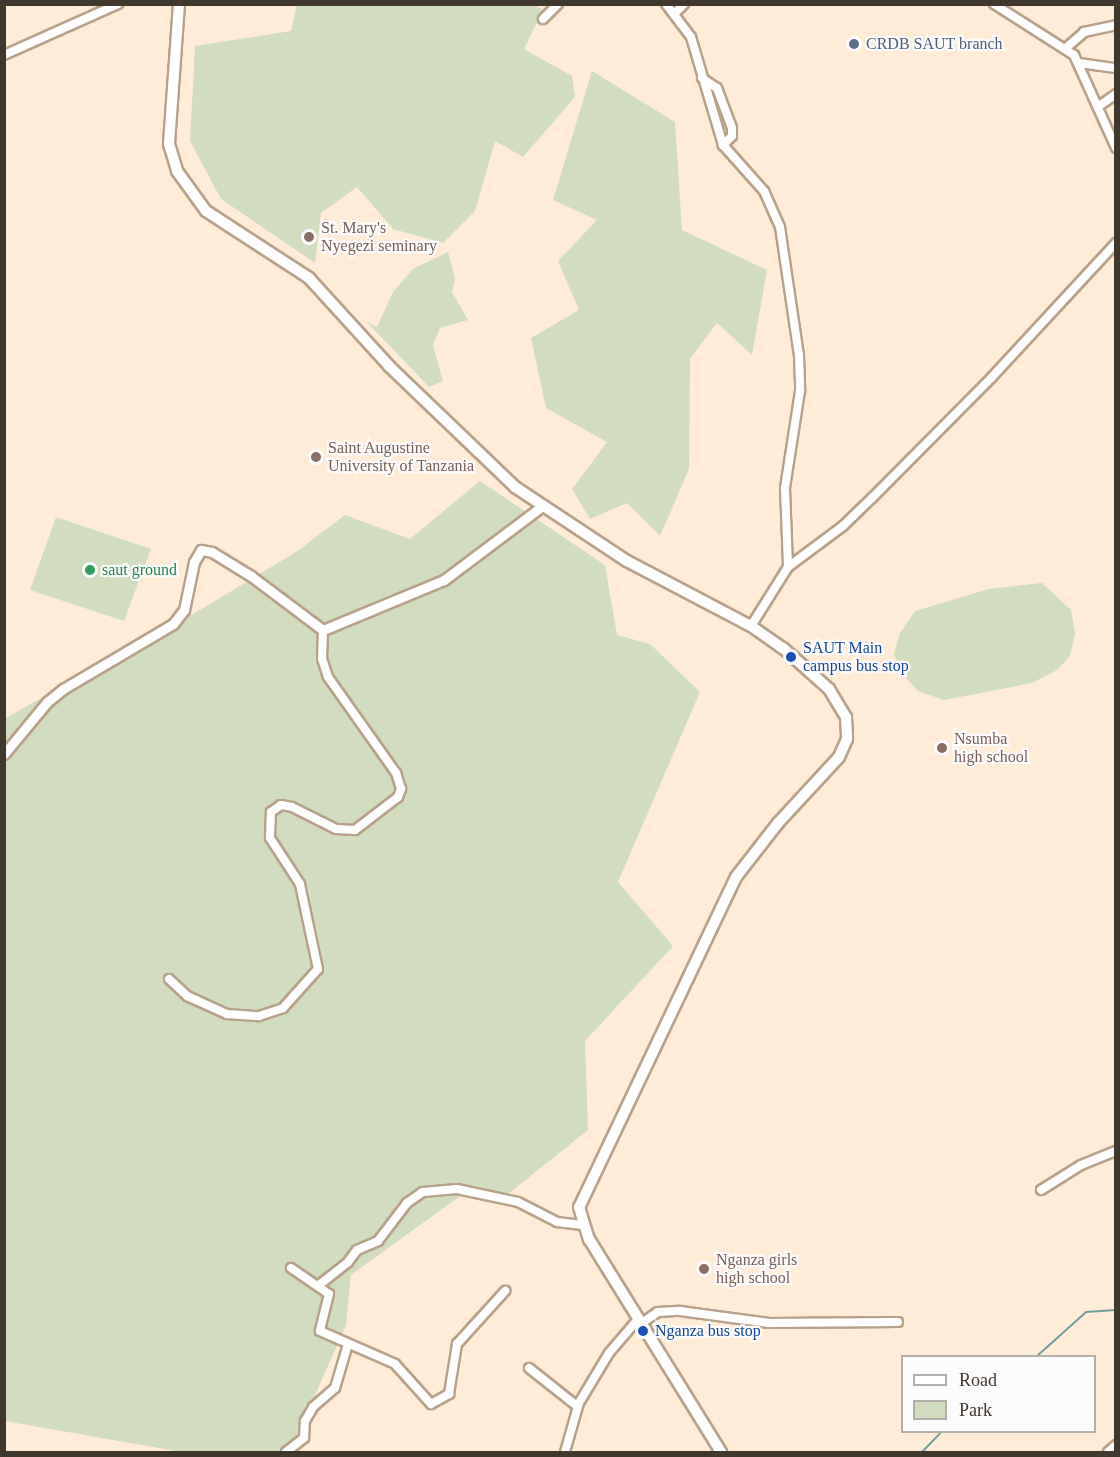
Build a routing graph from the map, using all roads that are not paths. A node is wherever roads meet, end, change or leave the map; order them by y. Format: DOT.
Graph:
graph roads {
  1 [pos="118,4"];
  2 [pos="179,4"];
  3 [pos="558,4"];
  4 [pos="666,4"];
  5 [pos="684,4"];
  6 [pos="994,4"];
  7 [pos="675,13"];
  8 [pos="543,19"];
  9 [pos="1116,25"];
  10 [pos="1067,47"];
  11 [pos="4,55"];
  12 [pos="1079,63"];
  13 [pos="1116,68"];
  14 [pos="702,78"];
  15 [pos="1116,94"];
  16 [pos="1099,106"];
  17 [pos="725,112"];
  18 [pos="718,131"];
  19 [pos="723,145"];
  20 [pos="1116,148"];
  21 [pos="1114,248"];
  22 [pos="541,507"];
  23 [pos="788,567"];
  24 [pos="751,626"];
  25 [pos="323,630"];
  26 [pos="4,754"];
  27 [pos="169,979"];
  28 [pos="1116,1151"];
  29 [pos="1041,1190"];
  30 [pos="582,1225"];
  31 [pos="291,1268"];
  32 [pos="319,1285"];
  33 [pos="505,1291"];
  34 [pos="641,1321"];
  35 [pos="898,1322"];
  36 [pos="348,1344"];
  37 [pos="529,1368"];
  38 [pos="577,1406"];
  39 [pos="1116,1445"];
  40 [pos="286,1452"];
  41 [pos="565,1452"];
  42 [pos="721,1452"];
  43 [pos="1108,1452"];
  1 -- 11 [label="street"];
  2 -- 22 [label="main road"];
  3 -- 8 [label="street"];
  4 -- 7 [label="street"];
  5 -- 7 [label="street"];
  6 -- 10 [label="street"];
  7 -- 14 [label="street"];
  9 -- 10 [label="street"];
  10 -- 12 [label="street"];
  12 -- 13 [label="street"];
  12 -- 16 [label="street"];
  14 -- 17 [label="street"];
  14 -- 18 [label="street"];
  15 -- 16 [label="street"];
  16 -- 20 [label="street"];
  17 -- 18 [label="street"];
  17 -- 19 [label="street"];
  18 -- 19 [label="street"];
  19 -- 23 [label="street"];
  21 -- 23 [label="street"];
  22 -- 24 [label="main road"];
  22 -- 25 [label="street"];
  23 -- 24 [label="street"];
  24 -- 30 [label="main road"];
  25 -- 26 [label="street"];
  25 -- 27 [label="street"];
  28 -- 29 [label="street"];
  30 -- 32 [label="street"];
  30 -- 34 [label="main road"];
  31 -- 32 [label="street"];
  32 -- 36 [label="street"];
  33 -- 36 [label="street"];
  34 -- 35 [label="street"];
  34 -- 38 [label="street"];
  34 -- 42 [label="main road"];
  36 -- 40 [label="street"];
  37 -- 38 [label="street"];
  38 -- 41 [label="street"];
  39 -- 43 [label="street"];
}
